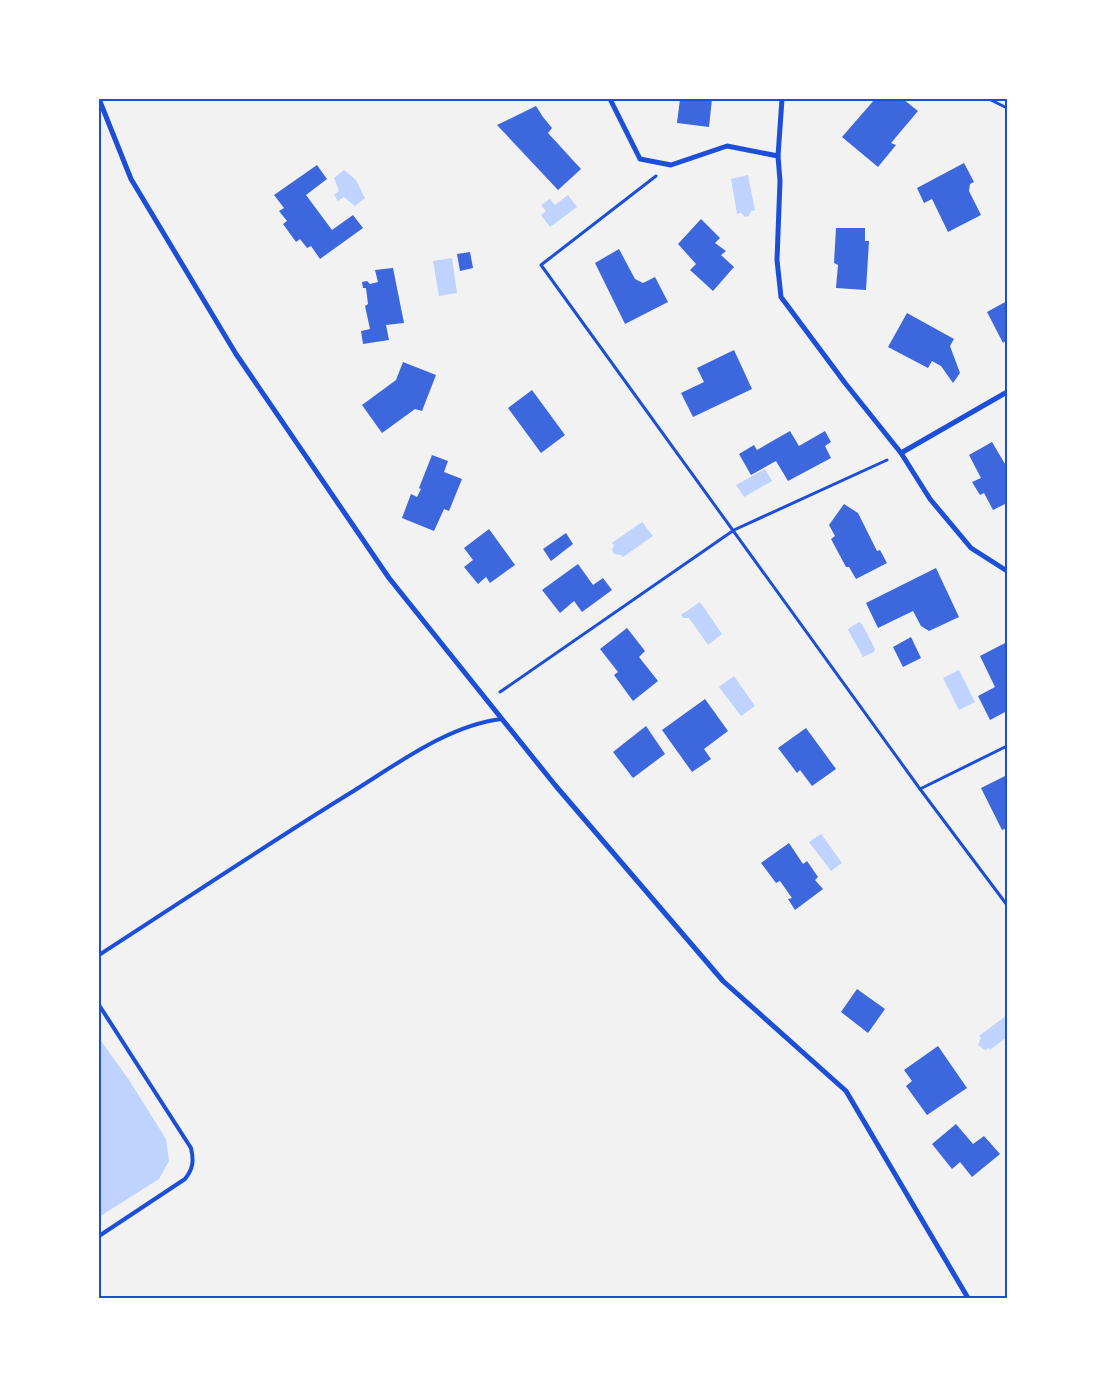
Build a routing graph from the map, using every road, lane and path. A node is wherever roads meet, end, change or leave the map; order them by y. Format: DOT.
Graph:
graph roads {
  1 [pos="99,99"];
  2 [pos="610,99"];
  3 [pos="782,99"];
  4 [pos="989,99"];
  5 [pos="1007,108"];
  6 [pos="778,156"];
  7 [pos="671,165"];
  8 [pos="1007,392"];
  9 [pos="901,453"];
  10 [pos="734,530"];
  11 [pos="1007,571"];
  12 [pos="487,701"];
  13 [pos="502,719"];
  14 [pos="1007,746"];
  15 [pos="920,789"];
  16 [pos="1007,905"];
  17 [pos="99,955"];
  18 [pos="99,1006"];
  19 [pos="99,1236"];
  20 [pos="968,1298"];
  1 -- 12 [label="street"];
  2 -- 7 [label="street"];
  3 -- 6 [label="street"];
  4 -- 5 [label="path"];
  6 -- 7 [label="street"];
  6 -- 9 [label="street"];
  7 -- 10 [label="path"];
  8 -- 9 [label="street"];
  9 -- 10 [label="path"];
  9 -- 11 [label="street"];
  10 -- 12 [label="path"];
  10 -- 15 [label="path"];
  12 -- 13 [label="street"];
  13 -- 17 [label="lane"];
  13 -- 20 [label="street"];
  14 -- 15 [label="path"];
  15 -- 16 [label="path"];
  18 -- 19 [label="lane"];
}
